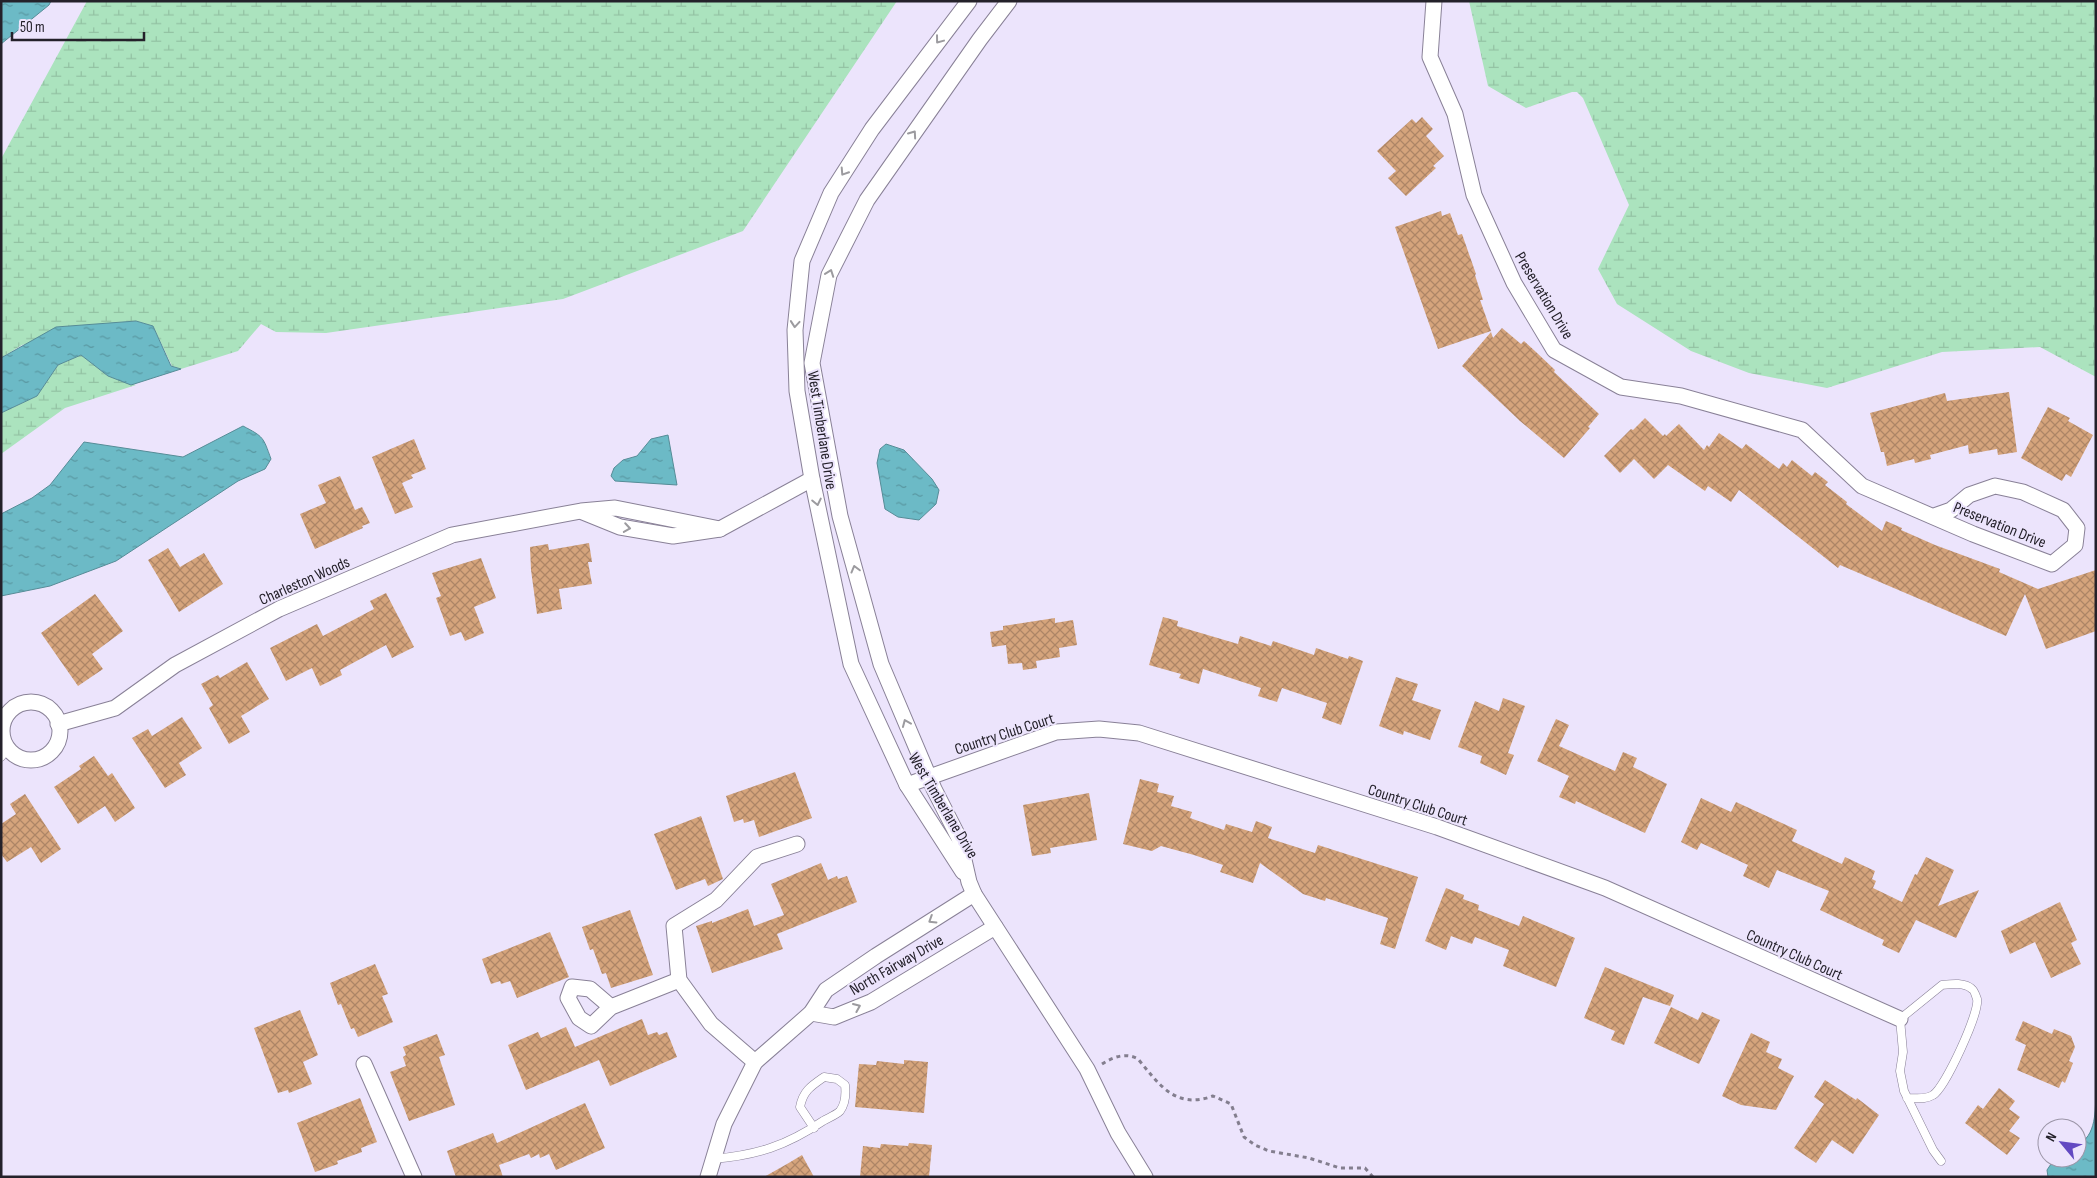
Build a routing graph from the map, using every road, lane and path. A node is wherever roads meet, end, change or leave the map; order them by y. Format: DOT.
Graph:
graph roads {
  1 [pos="969,1"];
  2 [pos="1009,1"];
  3 [pos="1434,1"];
  4 [pos="812,479"];
  5 [pos="1934,516"];
  6 [pos="58,724"];
  7 [pos="4,753"];
  8 [pos="929,777"];
  9 [pos="907,785"];
  10 [pos="797,844"];
  11 [pos="971,888"];
  12 [pos="995,928"];
  13 [pos="679,980"];
  14 [pos="611,1007"];
  15 [pos="811,1013"];
  16 [pos="1900,1020"];
  17 [pos="754,1062"];
  18 [pos="364,1064"];
  19 [pos="1089,1072"];
  20 [pos="1907,1098"];
  21 [pos="814,1128"];
  22 [pos="1118,1133"];
  23 [pos="714,1159"];
  24 [pos="1941,1161"];
  25 [pos="414,1177"];
  26 [pos="708,1177"];
  27 [pos="1133,1177"];
  28 [pos="1145,1177"];
  29 [pos="1373,1177"];
  1 -- 4 [label="street, West Timberlane Drive, one-way"];
  8 -- 2 [label="street, West Timberlane Drive, one-way"];
  3 -- 5 [label="street, Preservation Drive"];
  4 -- 6 [label="street, Charleston Woods"];
  4 -- 9 [label="street, West Timberlane Drive, one-way"];
  5 -- 5 [label="street, Preservation Drive"];
  6 -- 7 [label="street"];
  6 -- 7 [label="street"];
  8 -- 9 [label="street, Country Club Court"];
  8 -- 11 [label="street, West Timberlane Drive"];
  8 -- 16 [label="street, Country Club Court"];
  9 -- 11 [label="street, West Timberlane Drive"];
  10 -- 13 [label="street"];
  11 -- 12 [label="street, West Timberlane Drive"];
  11 -- 15 [label="street, North Fairway Drive, one-way"];
  15 -- 12 [label="street, North Fairway Drive, one-way"];
  12 -- 19 [label="street, West Timberlane Drive"];
  13 -- 14 [label="street"];
  13 -- 17 [label="street"];
  15 -- 17 [label="street, North Fairway Drive"];
  16 -- 20 [label="lane"];
  16 -- 20 [label="lane"];
  17 -- 23 [label="street, North Fairway Drive"];
  18 -- 25 [label="street"];
  19 -- 22 [label="street, West Timberlane Drive"];
  19 -- 29 [label="path"];
  20 -- 24 [label="lane"];
  21 -- 21 [label="lane"];
  21 -- 23 [label="lane"];
  22 -- 27 [label="street, West Timberlane Drive"];
  22 -- 28 [label="street, West Timberlane Drive"];
  23 -- 26 [label="street, North Fairway Drive"];
}
